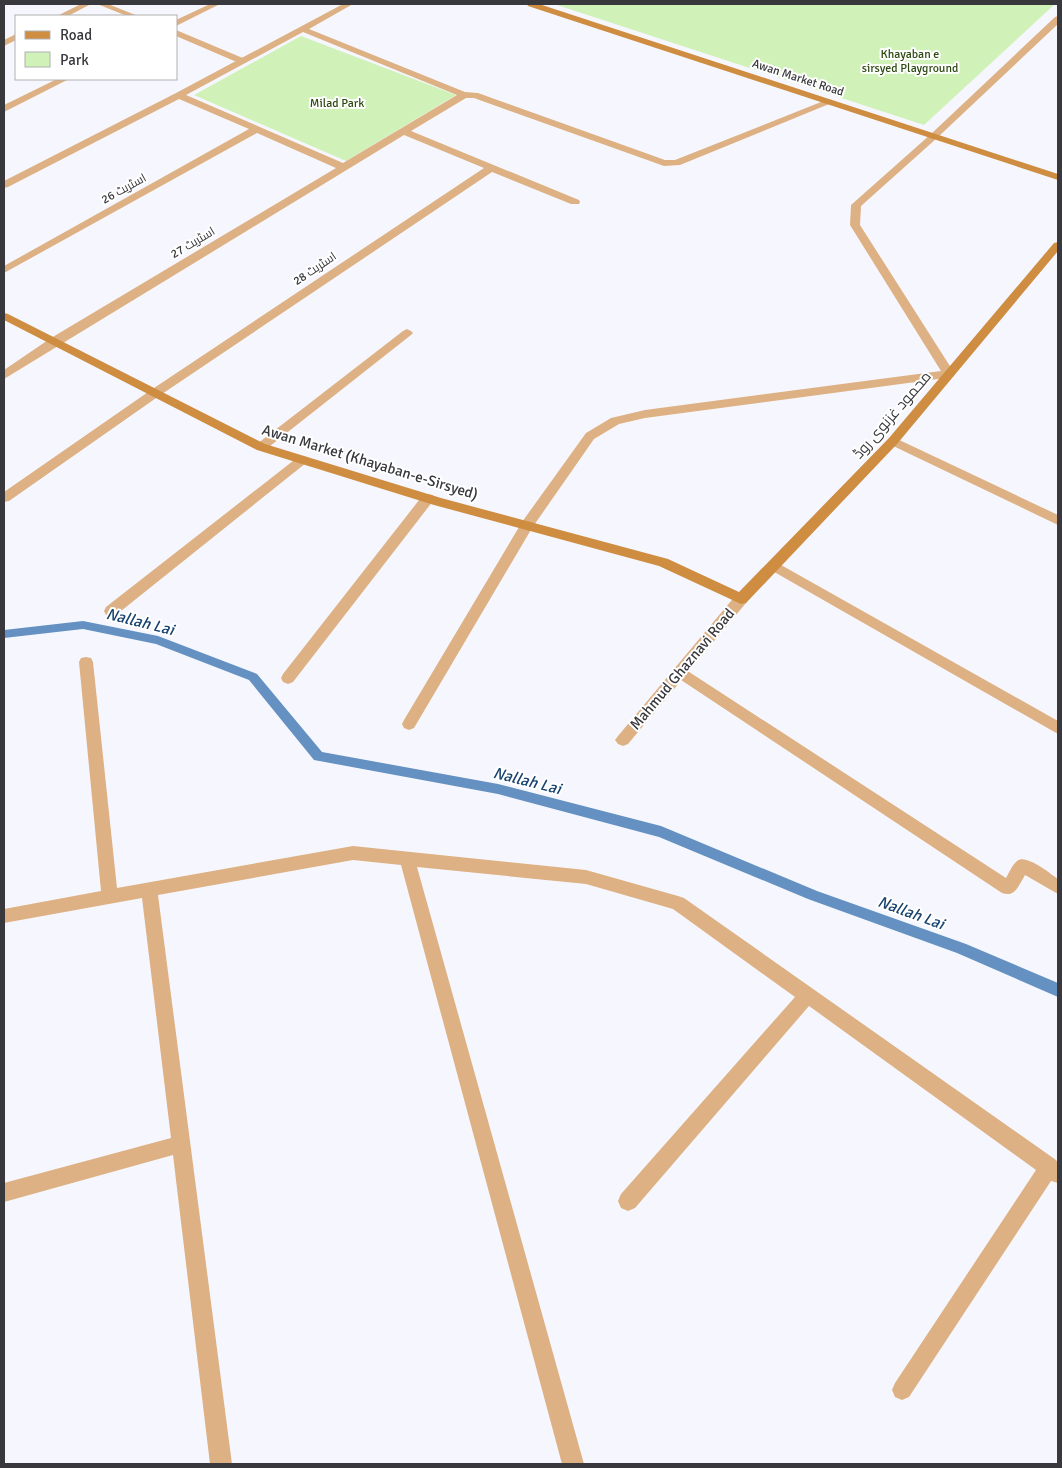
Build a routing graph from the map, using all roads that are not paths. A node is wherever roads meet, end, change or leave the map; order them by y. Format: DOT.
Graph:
graph roads {
  1 [pos="87,4"];
  2 [pos="101,4"];
  3 [pos="216,4"];
  4 [pos="349,4"];
  5 [pos="531,4"];
  6 [pos="63,15"];
  7 [pos="131,15"];
  8 [pos="1058,19"];
  9 [pos="178,22"];
  10 [pos="302,29"];
  11 [pos="178,34"];
  12 [pos="242,61"];
  13 [pos="62,80"];
  14 [pos="179,95"];
  15 [pos="464,95"];
  16 [pos="829,102"];
  17 [pos="4,109"];
  18 [pos="256,129"];
  19 [pos="404,132"];
  20 [pos="934,136"];
  21 [pos="345,168"];
  22 [pos="491,168"];
  23 [pos="1058,177"];
  24 [pos="4,185"];
  25 [pos="575,202"];
  26 [pos="1058,245"];
  27 [pos="4,270"];
  28 [pos="4,316"];
  29 [pos="407,333"];
  30 [pos="55,341"];
  31 [pos="949,374"];
  32 [pos="4,375"];
  33 [pos="155,393"];
  34 [pos="894,441"];
  35 [pos="261,447"];
  36 [pos="302,460"];
  37 [pos="4,498"];
  38 [pos="428,498"];
  39 [pos="1058,520"];
  40 [pos="527,525"];
  41 [pos="774,566"];
  42 [pos="741,599"];
  43 [pos="111,611"];
  44 [pos="86,662"];
  45 [pos="680,672"];
  46 [pos="288,678"];
  47 [pos="409,724"];
  48 [pos="1058,728"];
  49 [pos="623,740"];
  50 [pos="407,858"];
  51 [pos="1058,887"];
  52 [pos="149,889"];
  53 [pos="110,896"];
  54 [pos="4,916"];
  55 [pos="808,995"];
  56 [pos="181,1144"];
  57 [pos="1054,1170"];
  58 [pos="4,1193"];
  59 [pos="628,1201"];
  60 [pos="902,1390"];
  61 [pos="221,1464"];
  62 [pos="574,1464"];
  1 -- 6 [label="street"];
  2 -- 7 [label="street"];
  3 -- 9 [label="street"];
  4 -- 10 [label="street"];
  5 -- 16 [label="street, Awan Market Road"];
  8 -- 20 [label="street"];
  10 -- 12 [label="street"];
  10 -- 15 [label="street"];
  11 -- 12 [label="street"];
  12 -- 14 [label="street"];
  13 -- 17 [label="street"];
  14 -- 18 [label="street"];
  14 -- 24 [label="street"];
  15 -- 16 [label="street"];
  15 -- 19 [label="street, اسٹریٹ 27"];
  16 -- 20 [label="street, Awan Market Road"];
  18 -- 21 [label="street"];
  18 -- 27 [label="street, اسٹریٹ 26"];
  19 -- 21 [label="street, اسٹریٹ 27"];
  19 -- 22 [label="street"];
  20 -- 23 [label="street, Awan Market Road"];
  20 -- 31 [label="street"];
  21 -- 30 [label="street, اسٹریٹ 27"];
  22 -- 25 [label="street"];
  22 -- 33 [label="street, اسٹریٹ 28"];
  26 -- 31 [label="street, محمود غزنوی روڈ"];
  28 -- 30 [label="street, Awan Market (Khayaban-e-Sirsyed)"];
  29 -- 35 [label="street"];
  30 -- 32 [label="street, اسٹریٹ 27"];
  30 -- 33 [label="street, Awan Market (Khayaban-e-Sirsyed)"];
  31 -- 34 [label="street, محمود غزنوی روڈ"];
  31 -- 40 [label="street"];
  33 -- 35 [label="street, Awan Market (Khayaban-e-Sirsyed)"];
  33 -- 37 [label="street, اسٹریٹ 28"];
  34 -- 39 [label="street"];
  34 -- 41 [label="street, محمود غزنوی روڈ"];
  35 -- 36 [label="street, Awan Market (Khayaban-e-Sirsyed)"];
  36 -- 38 [label="street, Awan Market (Khayaban-e-Sirsyed)"];
  36 -- 43 [label="street"];
  38 -- 40 [label="street, Awan Market (Khayaban-e-Sirsyed)"];
  38 -- 46 [label="street"];
  40 -- 42 [label="street, Awan Market (Khayaban-e-Sirsyed)"];
  40 -- 47 [label="street"];
  41 -- 42 [label="street, محمود غزنوی روڈ"];
  41 -- 48 [label="street"];
  42 -- 45 [label="street, Mahmud Ghaznavi Road"];
  44 -- 53 [label="street"];
  45 -- 49 [label="street, Mahmud Ghaznavi Road"];
  45 -- 51 [label="street"];
  50 -- 52 [label="street"];
  50 -- 55 [label="street"];
  50 -- 62 [label="street"];
  52 -- 53 [label="street"];
  52 -- 56 [label="street"];
  53 -- 54 [label="street"];
  55 -- 57 [label="street"];
  55 -- 59 [label="street"];
  56 -- 58 [label="street"];
  56 -- 61 [label="street"];
  57 -- 60 [label="street"];
}
